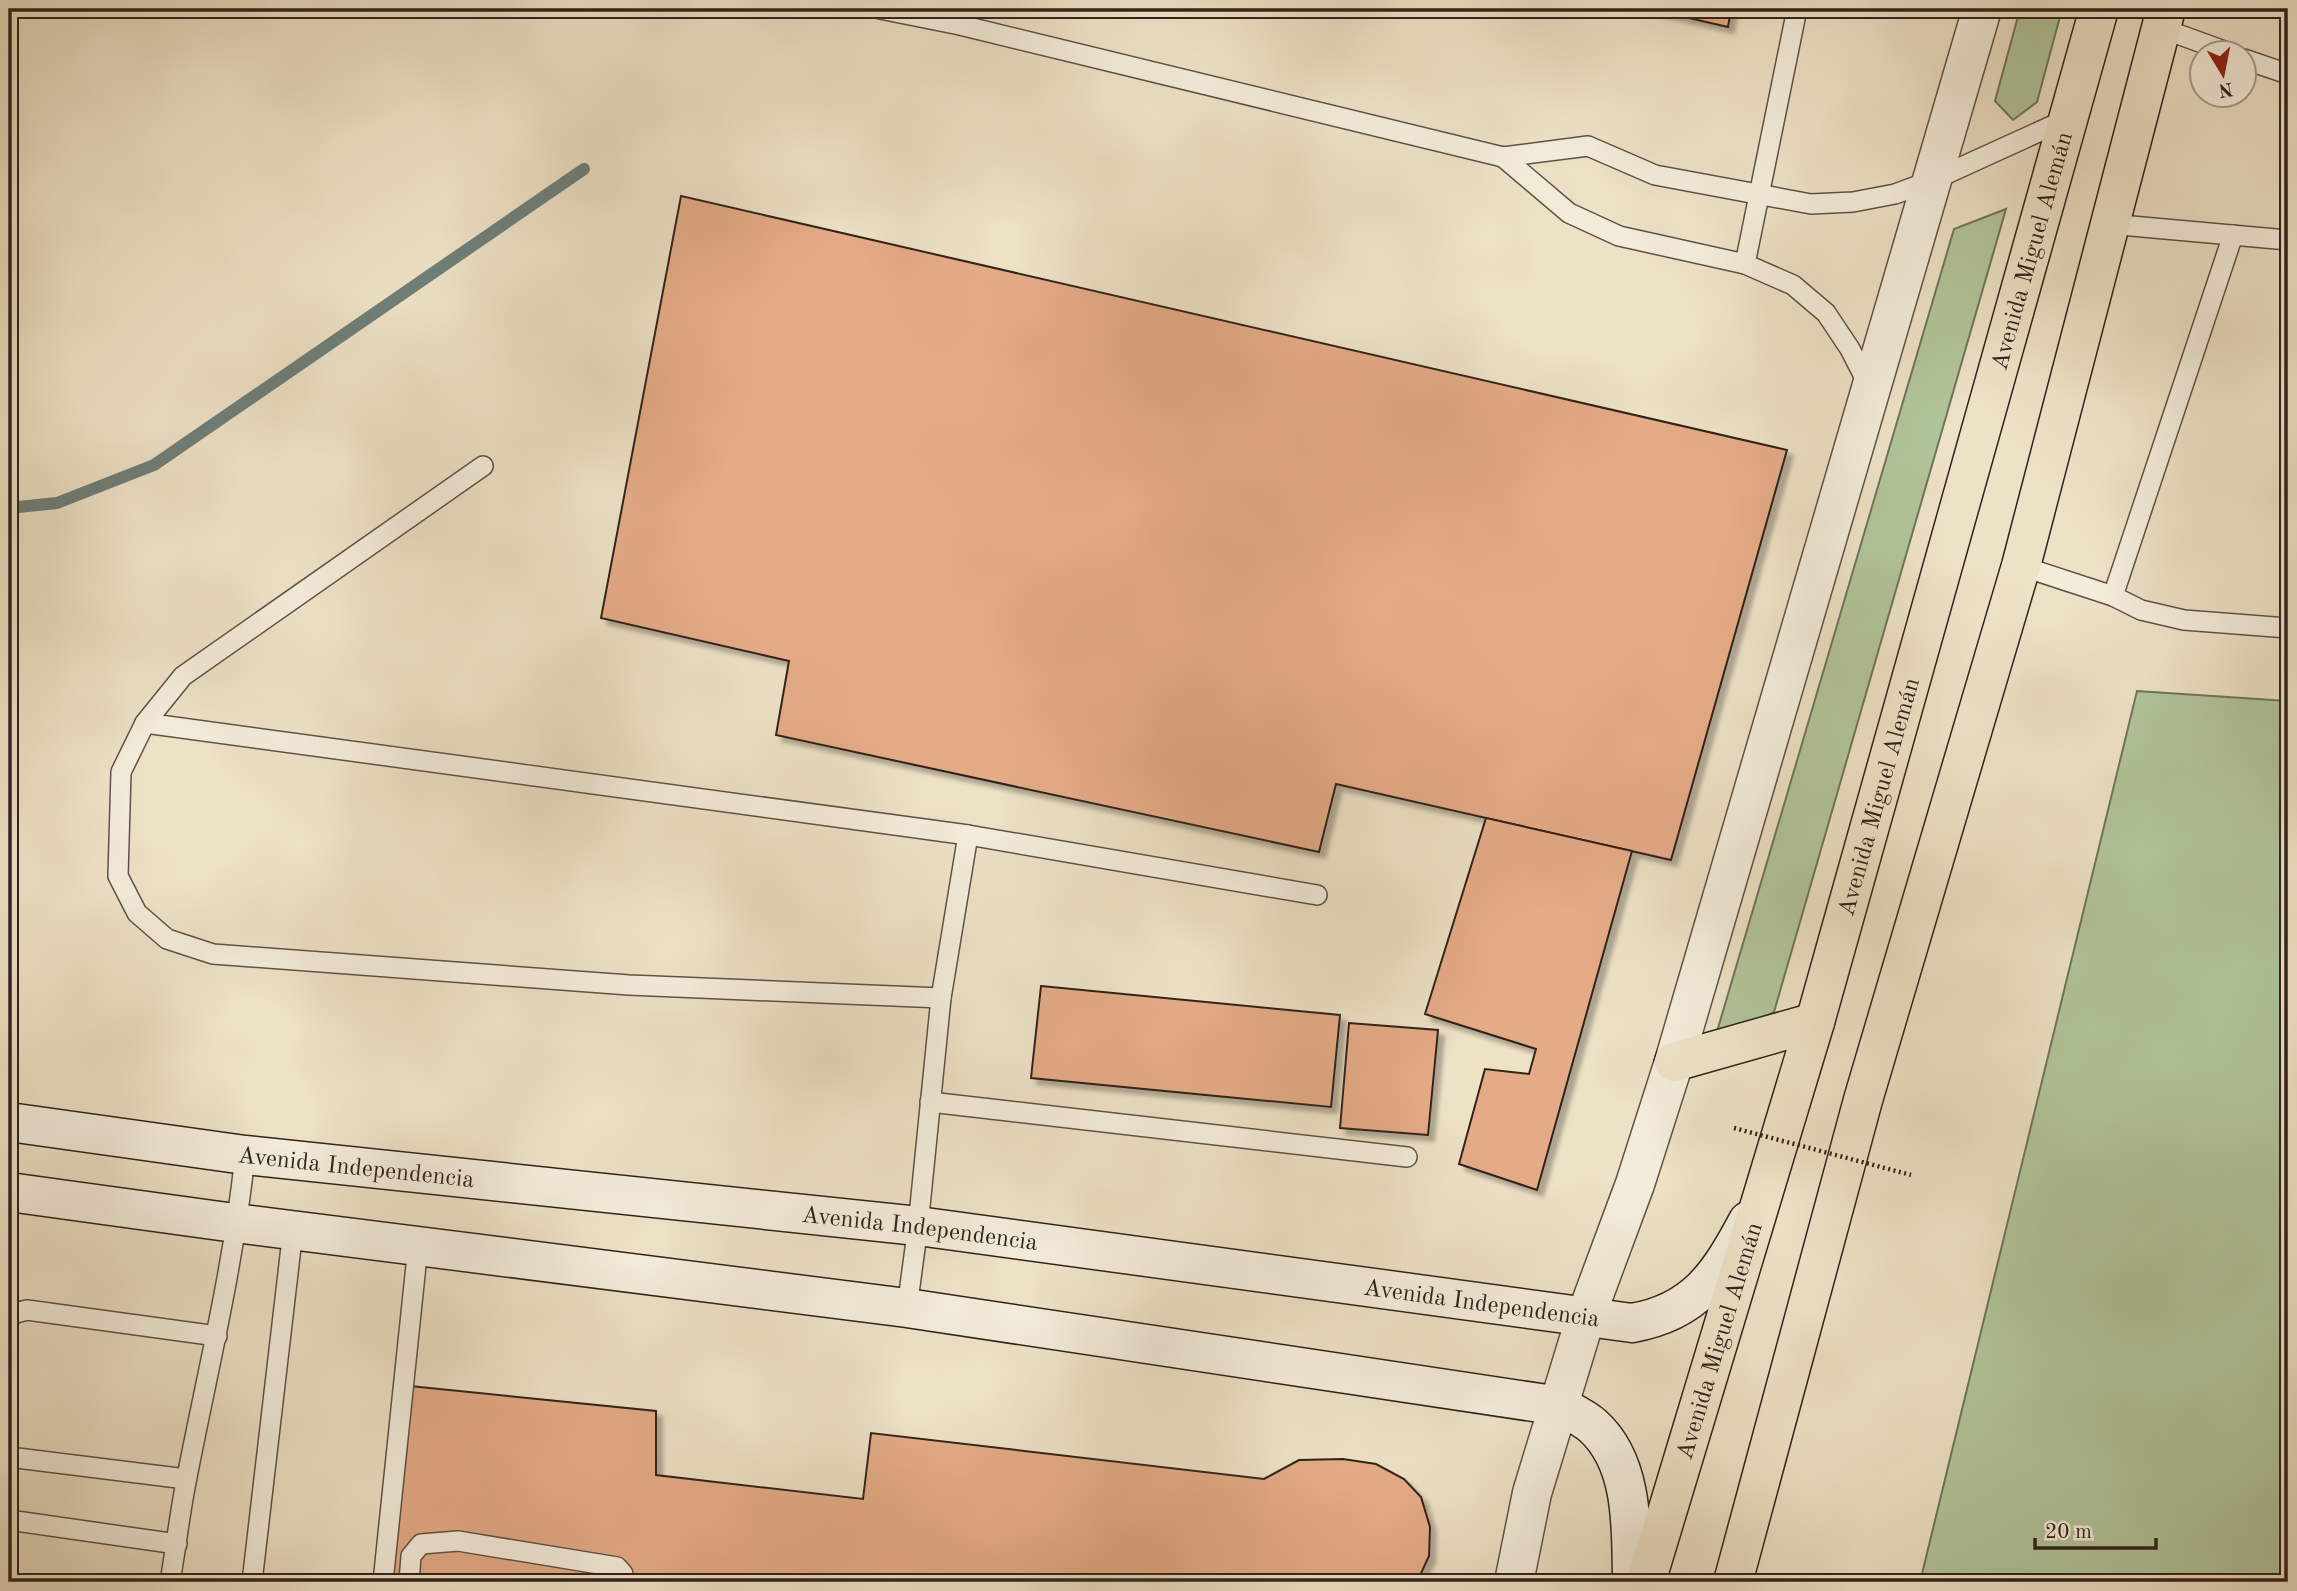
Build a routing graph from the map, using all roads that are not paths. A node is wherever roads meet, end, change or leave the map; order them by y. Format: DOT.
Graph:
graph roads {
  1 [pos="880,9"];
  2 [pos="1797,9"];
  3 [pos="1982,9"];
  4 [pos="2099,9"];
  5 [pos="962,17"];
  6 [pos="2163,18"];
  7 [pos="2201,38"];
  8 [pos="2258,64"];
  9 [pos="2288,74"];
  10 [pos="2068,118"];
  11 [pos="1503,157"];
  12 [pos="1933,180"];
  13 [pos="1759,194"];
  14 [pos="2109,224"];
  15 [pos="2233,235"];
  16 [pos="2288,240"];
  17 [pos="1745,264"];
  18 [pos="1871,390"];
  19 [pos="483,466"];
  20 [pos="2021,566"];
  21 [pos="2113,596"];
  22 [pos="2288,628"];
  23 [pos="145,723"];
  24 [pos="968,835"];
  25 [pos="1317,895"];
  26 [pos="941,998"];
  27 [pos="1815,1022"];
  28 [pos="1674,1062"];
  29 [pos="930,1102"];
  30 [pos="9,1122"];
  31 [pos="245,1155"];
  32 [pos="1406,1157"];
  33 [pos="1765,1188"];
  34 [pos="9,1192"];
  35 [pos="238,1222"];
  36 [pos="918,1226"];
  37 [pos="293,1230"];
  38 [pos="418,1246"];
  39 [pos="907,1308"];
  40 [pos="1586,1316"];
  41 [pos="9,1320"];
  42 [pos="217,1336"];
  43 [pos="1560,1406"];
  44 [pos="9,1457"];
  45 [pos="186,1479"];
  46 [pos="9,1520"];
  47 [pos="177,1544"];
  48 [pos="170,1582"];
  49 [pos="252,1582"];
  50 [pos="383,1582"];
  51 [pos="409,1582"];
  52 [pos="624,1582"];
  53 [pos="1514,1582"];
  54 [pos="1632,1582"];
  55 [pos="1646,1582"];
  56 [pos="1734,1582"];
  1 -- 5 [label="lane"];
  2 -- 13 [label="lane"];
  3 -- 12 [label="street"];
  4 -- 10 [label="highway, Avenida Miguel Alemán"];
  5 -- 11 [label="lane"];
  6 -- 7 [label="lane"];
  6 -- 14 [label="highway"];
  8 -- 9 [label="lane"];
  10 -- 12 [label="lane"];
  10 -- 27 [label="highway, Avenida Miguel Alemán"];
  11 -- 13 [label="lane"];
  11 -- 17 [label="lane"];
  12 -- 13 [label="lane"];
  12 -- 18 [label="street"];
  13 -- 17 [label="lane"];
  14 -- 15 [label="lane"];
  14 -- 20 [label="highway"];
  15 -- 16 [label="lane"];
  15 -- 21 [label="lane"];
  17 -- 18 [label="lane"];
  18 -- 28 [label="street"];
  19 -- 23 [label="lane"];
  20 -- 21 [label="lane"];
  20 -- 56 [label="highway"];
  21 -- 22 [label="lane"];
  23 -- 24 [label="lane"];
  23 -- 26 [label="lane"];
  24 -- 25 [label="lane"];
  24 -- 26 [label="lane"];
  26 -- 29 [label="lane"];
  27 -- 28 [label="highway"];
  27 -- 33 [label="highway, Avenida Miguel Alemán"];
  28 -- 40 [label="street"];
  29 -- 32 [label="lane"];
  29 -- 36 [label="lane"];
  30 -- 31 [label="street, Avenida Independencia"];
  31 -- 35 [label="lane"];
  31 -- 36 [label="street, Avenida Independencia"];
  33 -- 40 [label="street, Avenida Independencia"];
  33 -- 55 [label="highway, Avenida Miguel Alemán"];
  34 -- 35 [label="street"];
  35 -- 37 [label="street"];
  35 -- 42 [label="lane"];
  36 -- 39 [label="lane"];
  36 -- 40 [label="street, Avenida Independencia"];
  37 -- 38 [label="street"];
  37 -- 49 [label="lane"];
  38 -- 39 [label="street"];
  38 -- 50 [label="lane"];
  39 -- 43 [label="street"];
  40 -- 43 [label="street"];
  41 -- 42 [label="lane"];
  42 -- 45 [label="lane"];
  43 -- 53 [label="street"];
  43 -- 54 [label="street"];
  44 -- 45 [label="lane"];
  45 -- 47 [label="lane"];
  46 -- 47 [label="lane"];
  47 -- 48 [label="lane"];
  51 -- 52 [label="lane"];
}
